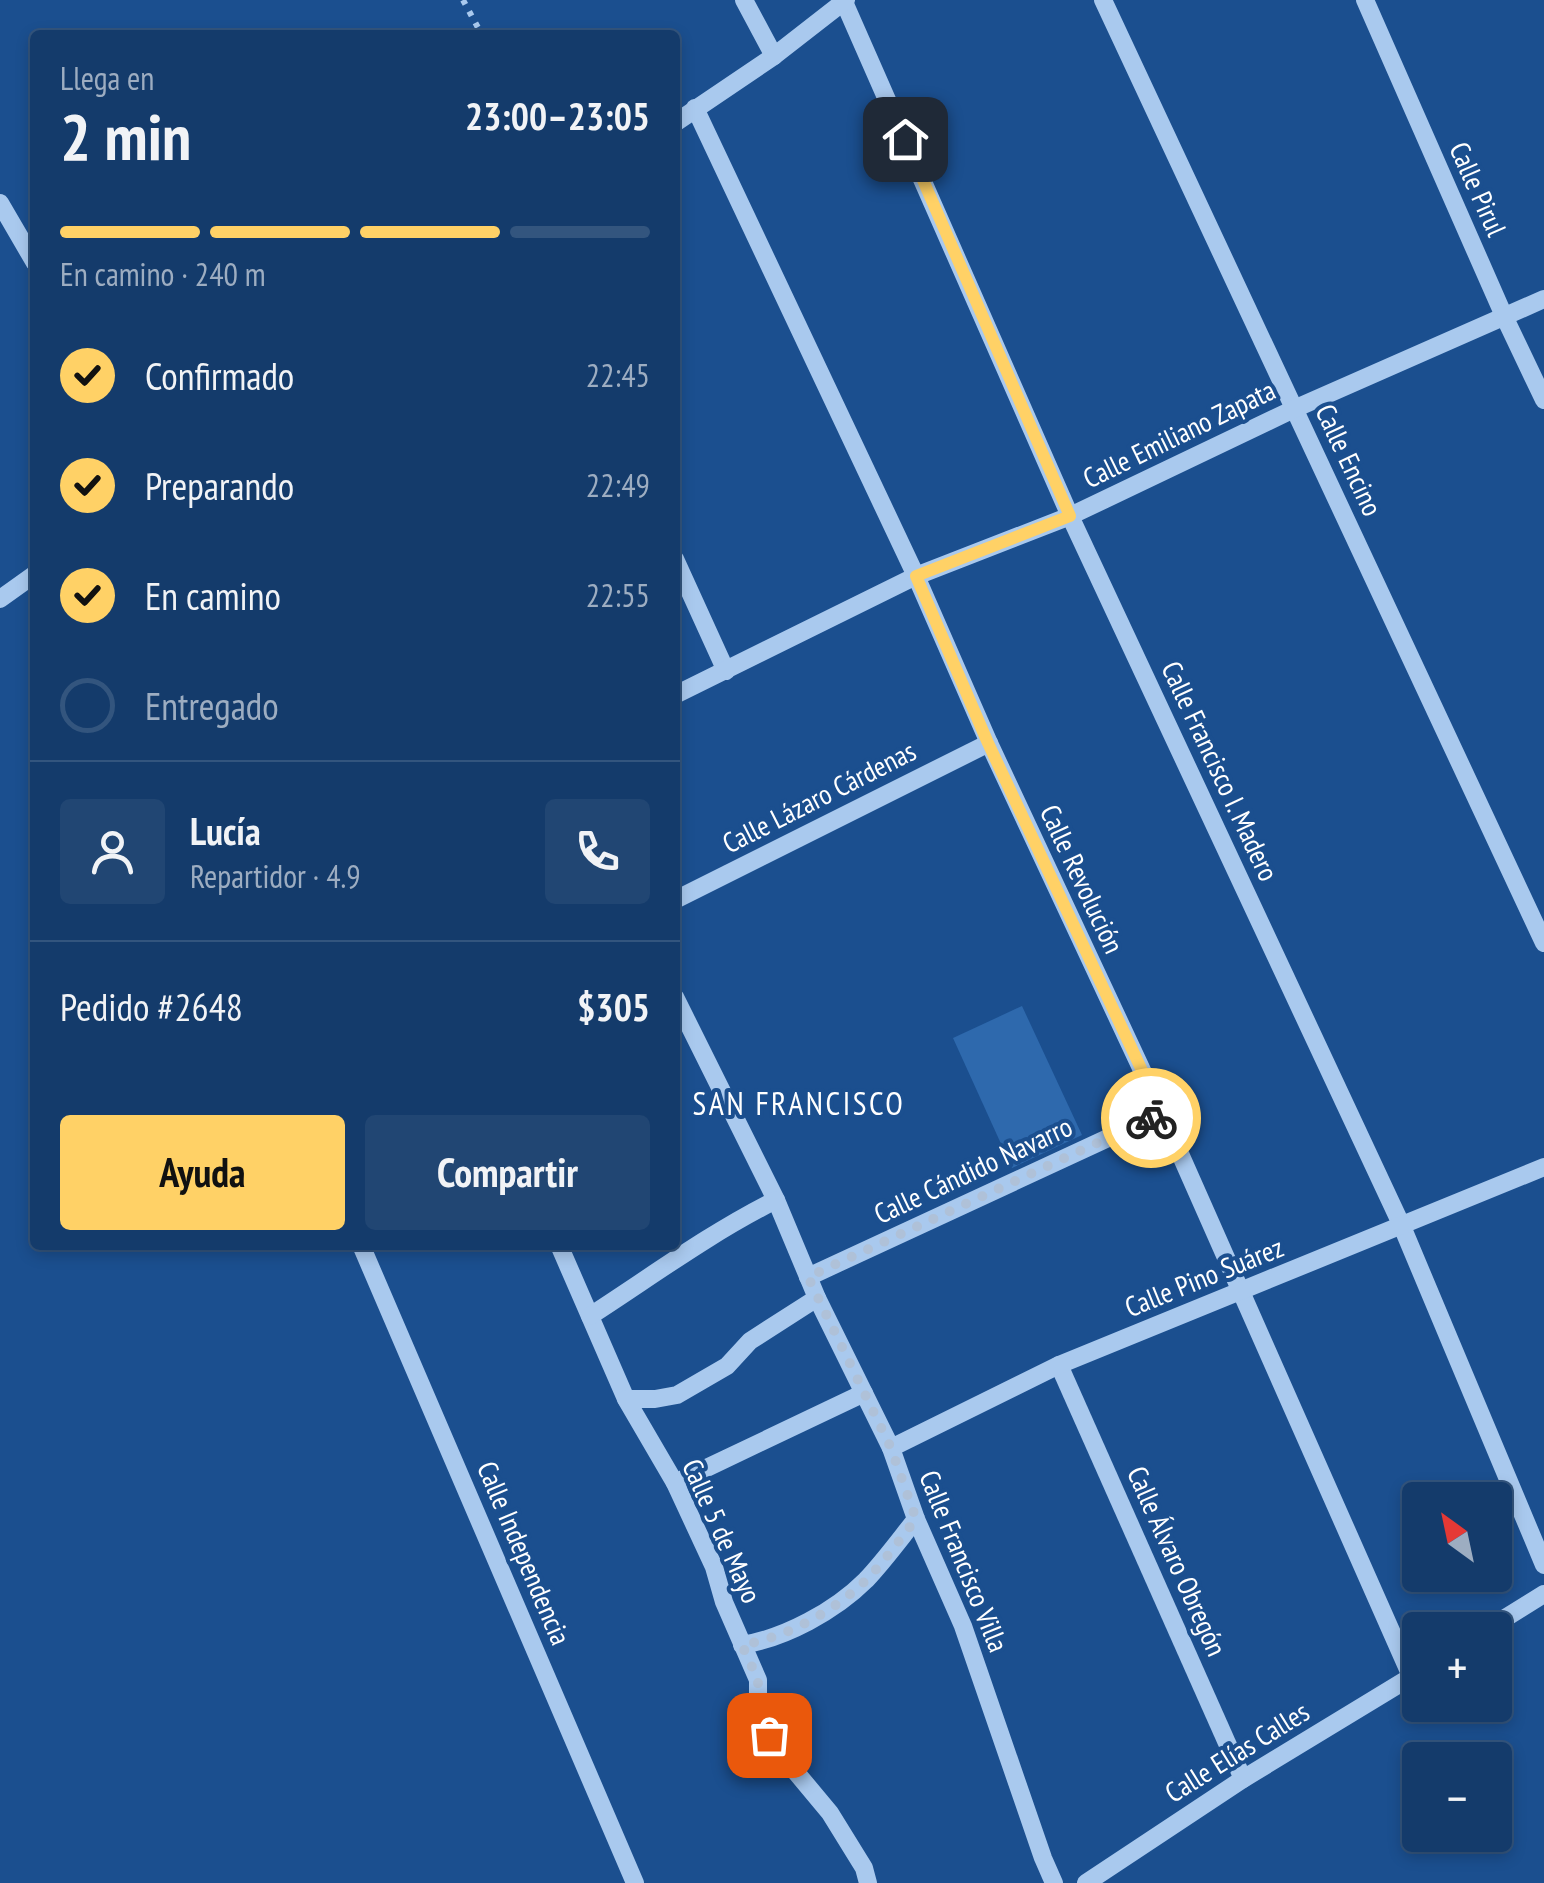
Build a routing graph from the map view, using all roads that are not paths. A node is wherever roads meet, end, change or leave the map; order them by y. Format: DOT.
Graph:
graph roads {
  1 [pos="744,0"];
  2 [pos="1103,0"];
  3 [pos="1364,0"];
  4 [pos="845,1"];
  5 [pos="774,56"];
  6 [pos="695,108"];
  7 [pos="680,119"];
  8 [pos="0,203"];
  9 [pos="30,255"];
  10 [pos="1544,299"];
  11 [pos="1504,316"];
  12 [pos="1544,400"];
  13 [pos="1294,409"];
  14 [pos="1070,516"];
  15 [pos="680,570"];
  16 [pos="916,576"];
  17 [pos="30,578"];
  18 [pos="0,599"];
  19 [pos="726,671"];
  20 [pos="680,693"];
  21 [pos="988,743"];
  22 [pos="680,897"];
  23 [pos="1544,943"];
  24 [pos="680,1006"];
  25 [pos="1162,1113"];
  26 [pos="1544,1167"];
  27 [pos="776,1200"];
  28 [pos="1401,1224"];
  29 [pos="363,1250"];
  30 [pos="561,1250"];
  31 [pos="808,1277"];
  32 [pos="1242,1292"];
  33 [pos="817,1298"];
  34 [pos="590,1316"];
  35 [pos="1060,1365"];
  36 [pos="864,1394"];
  37 [pos="626,1399"];
  38 [pos="891,1448"];
  39 [pos="675,1483"];
  40 [pos="916,1519"];
  41 [pos="1544,1564"];
  42 [pos="1544,1594"];
  43 [pos="1512,1614"];
  44 [pos="1402,1643"];
  45 [pos="742,1645"];
  46 [pos="1402,1683"];
  47 [pos="1244,1779"];
  48 [pos="635,1883"];
  49 [pos="868,1883"];
  50 [pos="1054,1883"];
  51 [pos="1086,1883"];
  1 -- 5 [label="street"];
  2 -- 13 [label="street, Calle Encino"];
  3 -- 11 [label="street, Calle Pirul"];
  4 -- 5 [label="street"];
  4 -- 14 [label="street, Calle Francisco I. Madero"];
  5 -- 6 [label="street"];
  6 -- 7 [label="street"];
  6 -- 16 [label="street, Calle Revolución"];
  8 -- 9 [label="street"];
  10 -- 11 [label="street, Calle Emiliano Zapata"];
  11 -- 12 [label="street, Calle Pirul"];
  11 -- 13 [label="street, Calle Emiliano Zapata"];
  13 -- 14 [label="street, Calle Emiliano Zapata"];
  13 -- 23 [label="street, Calle Encino"];
  14 -- 16 [label="street, Calle Emiliano Zapata"];
  14 -- 28 [label="street, Calle Francisco I. Madero"];
  15 -- 19 [label="street"];
  16 -- 19 [label="street, Calle Emiliano Zapata"];
  16 -- 21 [label="street, Calle Revolución"];
  17 -- 18 [label="street"];
  19 -- 20 [label="street, Calle Emiliano Zapata"];
  21 -- 22 [label="street, Calle Lázaro Cárdenas"];
  21 -- 25 [label="street, Calle Revolución"];
  24 -- 27 [label="street, Calle Francisco Villa"];
  25 -- 31 [label="street, Calle Cándido Navarro"];
  25 -- 32 [label="street, Calle Revolución"];
  26 -- 28 [label="street, Calle Pino Suárez"];
  27 -- 31 [label="street, Calle Francisco Villa"];
  27 -- 34 [label="street"];
  28 -- 32 [label="street, Calle Pino Suárez"];
  28 -- 41 [label="street, Calle Francisco I. Madero"];
  29 -- 48 [label="street, Calle Independencia"];
  30 -- 34 [label="street, Calle 5 de Mayo"];
  31 -- 33 [label="street, Calle Francisco Villa"];
  32 -- 35 [label="street, Calle Pino Suárez"];
  32 -- 44 [label="street, Calle Revolución"];
  33 -- 36 [label="street, Calle Francisco Villa"];
  33 -- 37 [label="street"];
  34 -- 37 [label="street, Calle 5 de Mayo"];
  35 -- 38 [label="street, Calle Pino Suárez"];
  35 -- 47 [label="street, Calle Álvaro Obregón"];
  36 -- 38 [label="street, Calle Francisco Villa"];
  36 -- 39 [label="street"];
  37 -- 39 [label="street, Calle 5 de Mayo"];
  38 -- 40 [label="street, Calle Francisco Villa"];
  39 -- 45 [label="street, Calle 5 de Mayo"];
  40 -- 45 [label="street"];
  40 -- 50 [label="street, Calle Francisco Villa"];
  42 -- 43 [label="street"];
  45 -- 49 [label="street, Calle 5 de Mayo"];
  46 -- 47 [label="street, Calle Elías Calles"];
  47 -- 51 [label="street, Calle Elías Calles"];
}
